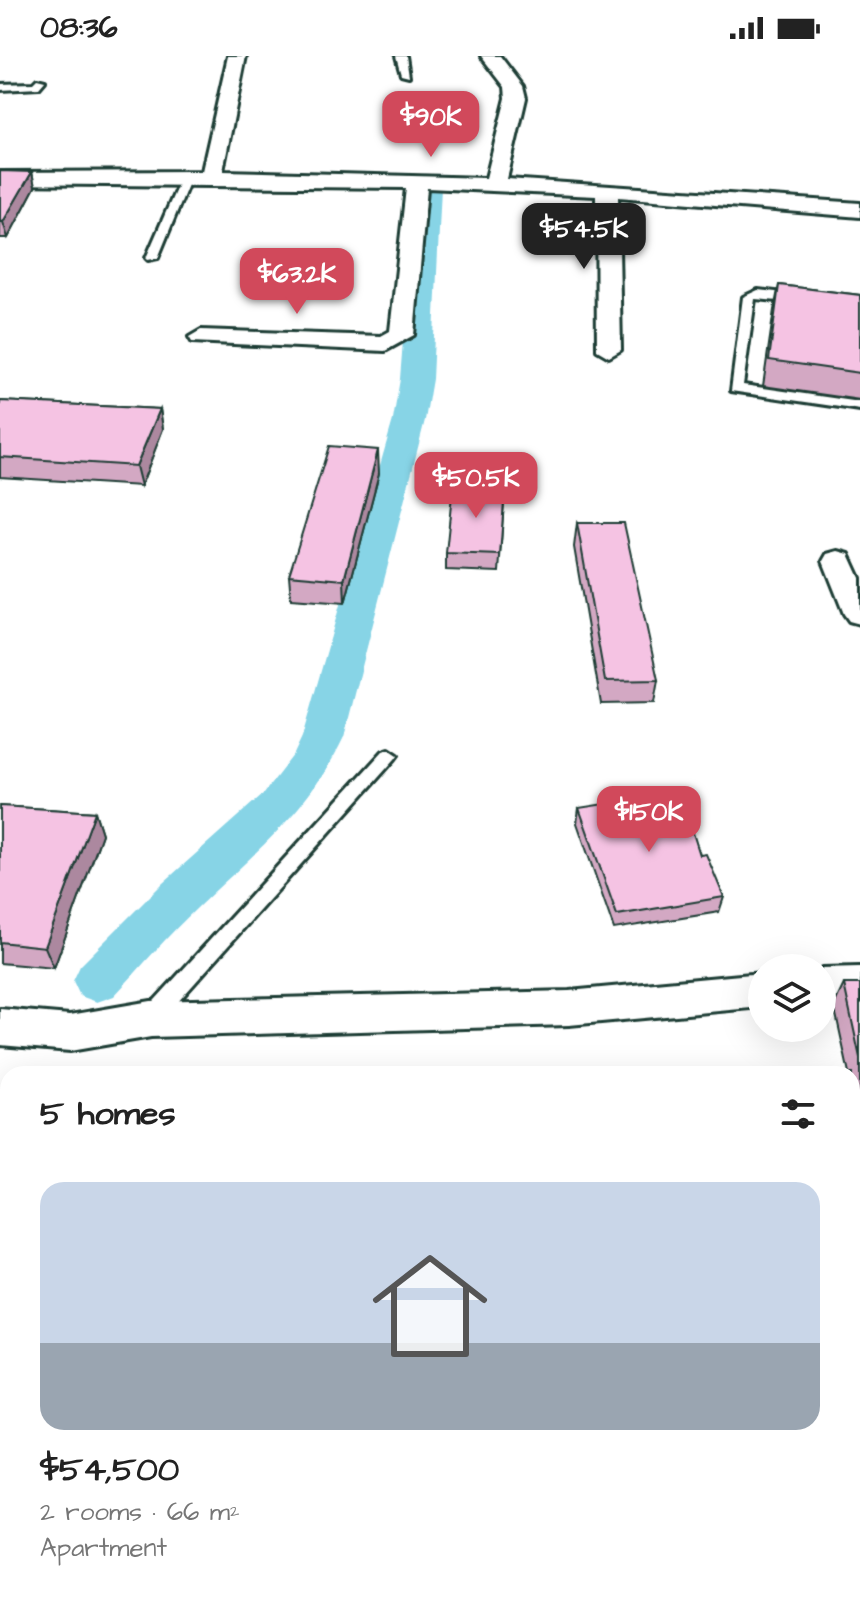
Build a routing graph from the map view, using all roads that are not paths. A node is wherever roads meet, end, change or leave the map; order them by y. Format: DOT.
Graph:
graph roads {
  1 [pos="237,56"];
  2 [pos="401,56"];
  3 [pos="490,56"];
  4 [pos="406,74"];
  5 [pos="40,81"];
  6 [pos="0,87"];
  7 [pos="187,175"];
  8 [pos="212,175"];
  9 [pos="0,178"];
  10 [pos="417,181"];
  11 [pos="496,182"];
  12 [pos="607,191"];
  13 [pos="860,210"];
  14 [pos="152,258"];
  15 [pos="816,301"];
  16 [pos="201,337"];
  17 [pos="609,350"];
  18 [pos="860,406"];
  19 [pos="838,561"];
  20 [pos="860,614"];
  21 [pos="389,755"];
  22 [pos="860,984"];
  23 [pos="836,985"];
  24 [pos="748,991"];
  25 [pos="151,1019"];
  26 [pos="0,1027"];
  1 -- 8 [label="street"];
  2 -- 4 [label="lane"];
  3 -- 11 [label="street"];
  5 -- 6 [label="lane"];
  7 -- 8 [label="street"];
  7 -- 9 [label="street"];
  7 -- 14 [label="lane"];
  8 -- 10 [label="street"];
  10 -- 11 [label="street"];
  10 -- 16 [label="street"];
  11 -- 12 [label="street"];
  12 -- 13 [label="street"];
  12 -- 17 [label="street"];
  15 -- 18 [label="lane"];
  19 -- 20 [label="street"];
  21 -- 25 [label="lane"];
  22 -- 23 [label="street"];
  24 -- 25 [label="street"];
  25 -- 26 [label="street"];
}
